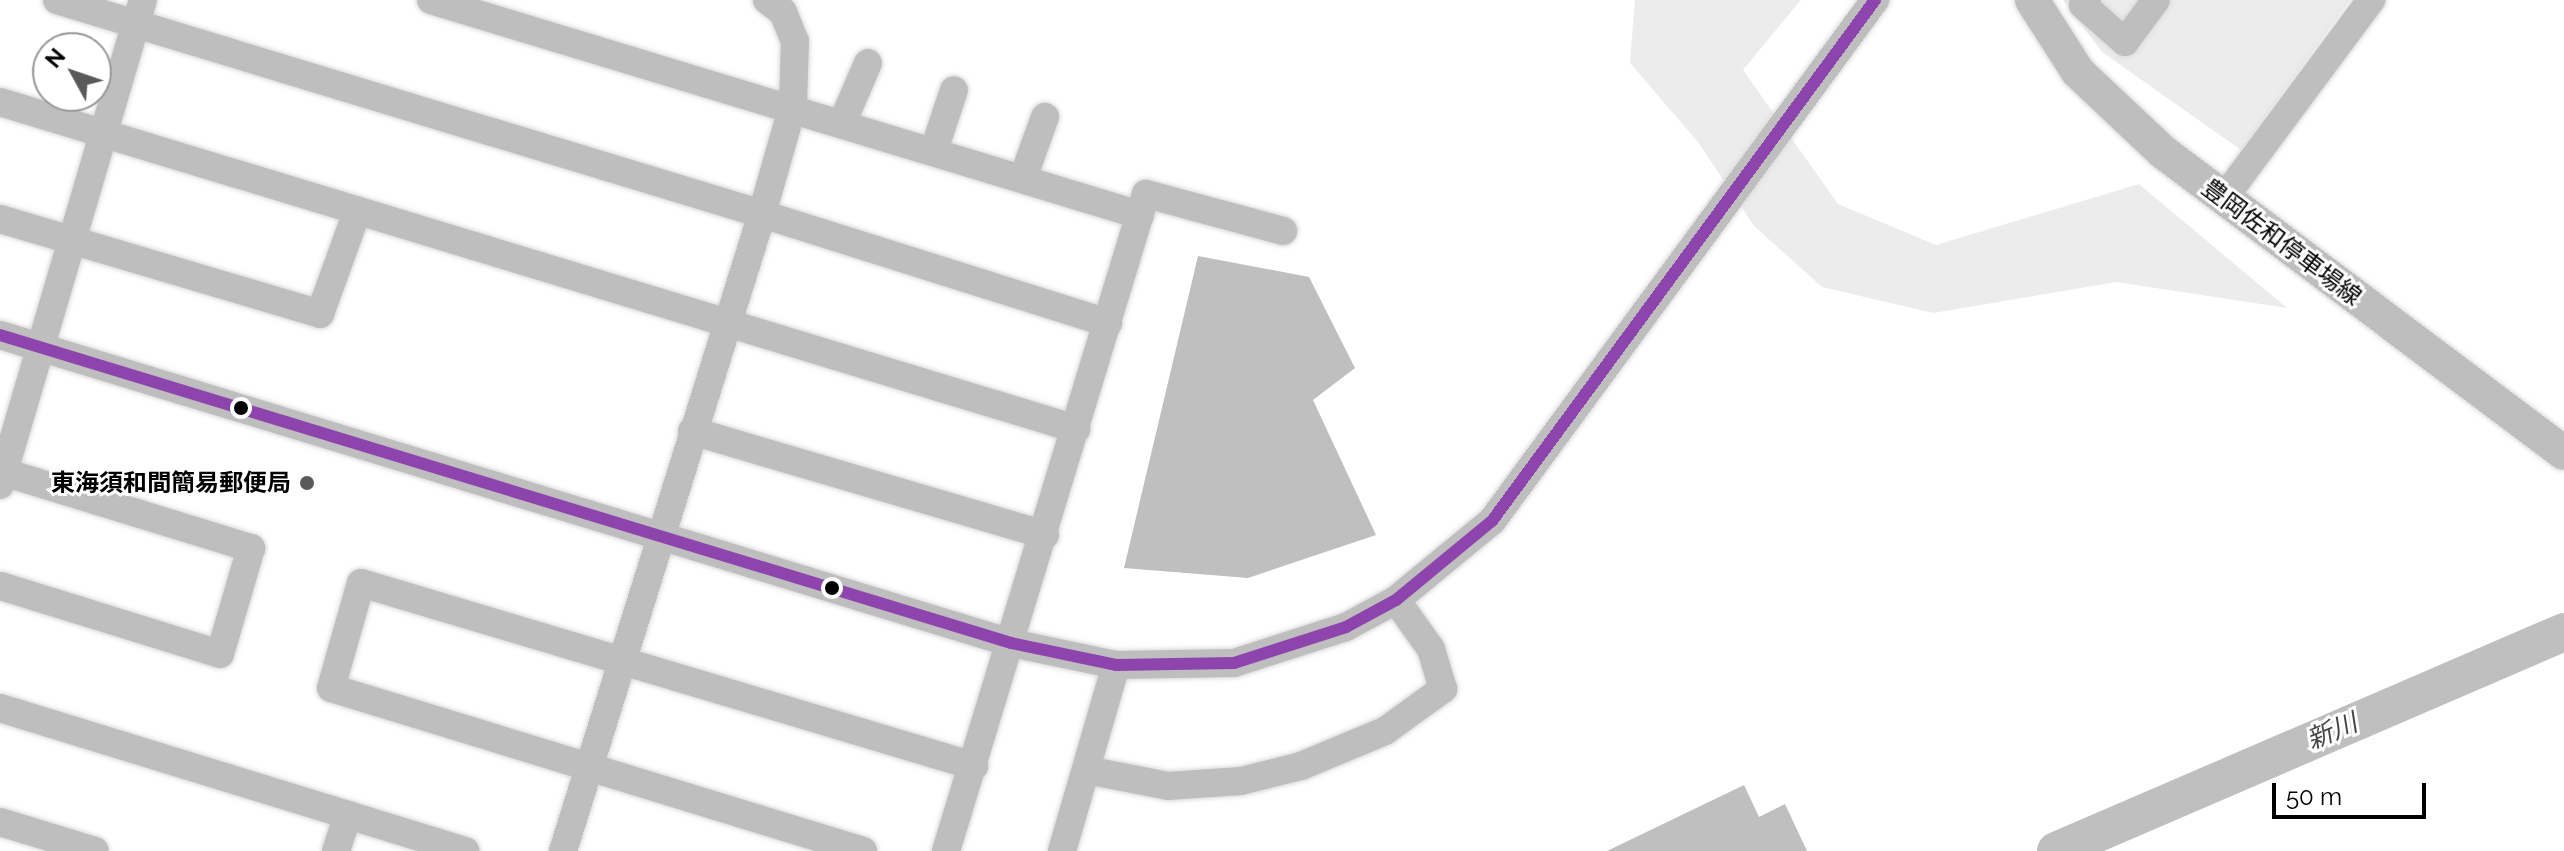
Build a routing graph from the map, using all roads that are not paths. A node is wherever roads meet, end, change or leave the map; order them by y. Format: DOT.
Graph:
graph roads {
  1 [pos="57,0"];
  2 [pos="431,0"];
  3 [pos="767,0"];
  4 [pos="1875,0"];
  5 [pos="2032,0"];
  6 [pos="2087,0"];
  7 [pos="2156,0"];
  8 [pos="2371,0"];
  9 [pos="139,12"];
  10 [pos="868,63"];
  11 [pos="954,90"];
  12 [pos="0,102"];
  13 [pos="793,105"];
  14 [pos="1045,117"];
  15 [pos="843,121"];
  16 [pos="104,135"];
  17 [pos="934,150"];
  18 [pos="1023,178"];
  19 [pos="2224,198"];
  20 [pos="357,212"];
  21 [pos="762,214"];
  22 [pos="1140,215"];
  23 [pos="0,219"];
  24 [pos="1283,231"];
  25 [pos="73,241"];
  26 [pos="1108,323"];
  27 [pos="727,324"];
  28 [pos="0,335"];
  29 [pos="42,348"];
  30 [pos="1076,429"];
  31 [pos="692,431"];
  32 [pos="2564,453"];
  33 [pos="1,476"];
  34 [pos="1045,535"];
  35 [pos="659,536"];
  36 [pos="0,586"];
  37 [pos="1396,600"];
  38 [pos="1011,643"];
  39 [pos="621,661"];
  40 [pos="1116,665"];
  41 [pos="0,708"];
  42 [pos="587,766"];
  43 [pos="974,766"];
  44 [pos="1086,770"];
  45 [pos="348,815"];
  46 [pos="4,833"];
  47 [pos="456,849"];
  48 [pos="95,851"];
  49 [pos="336,851"];
  50 [pos="563,851"];
  51 [pos="863,851"];
  52 [pos="946,851"];
  53 [pos="1062,851"];
  1 -- 9 [label="street"];
  2 -- 13 [label="street"];
  3 -- 13 [label="street"];
  4 -- 37 [label="street"];
  5 -- 19 [label="main road, 豊岡佐和停車場線"];
  6 -- 7 [label="street"];
  8 -- 19 [label="street"];
  9 -- 16 [label="street"];
  9 -- 21 [label="street"];
  10 -- 15 [label="street"];
  11 -- 17 [label="street"];
  12 -- 16 [label="street"];
  13 -- 15 [label="street"];
  13 -- 21 [label="street"];
  14 -- 18 [label="street"];
  15 -- 17 [label="street"];
  16 -- 20 [label="street"];
  16 -- 25 [label="street"];
  17 -- 18 [label="street"];
  18 -- 22 [label="street"];
  19 -- 32 [label="main road, 豊岡佐和停車場線"];
  20 -- 25 [label="street"];
  20 -- 27 [label="street"];
  21 -- 26 [label="street"];
  21 -- 27 [label="street"];
  22 -- 24 [label="street"];
  22 -- 26 [label="street"];
  23 -- 25 [label="street"];
  25 -- 29 [label="street"];
  26 -- 30 [label="street"];
  27 -- 30 [label="street"];
  27 -- 31 [label="street"];
  28 -- 29 [label="street"];
  29 -- 33 [label="street"];
  29 -- 35 [label="street"];
  30 -- 34 [label="street"];
  31 -- 34 [label="street"];
  31 -- 35 [label="street"];
  33 -- 36 [label="street"];
  34 -- 38 [label="street"];
  35 -- 38 [label="street"];
  35 -- 39 [label="street"];
  37 -- 40 [label="street"];
  37 -- 44 [label="street"];
  38 -- 40 [label="street"];
  38 -- 43 [label="street"];
  39 -- 42 [label="street"];
  39 -- 42 [label="street"];
  39 -- 43 [label="street"];
  40 -- 44 [label="street"];
  41 -- 45 [label="street"];
  42 -- 50 [label="street"];
  42 -- 51 [label="street"];
  43 -- 52 [label="street"];
  44 -- 53 [label="street"];
  45 -- 47 [label="street"];
  45 -- 49 [label="street"];
  46 -- 48 [label="street"];
}
